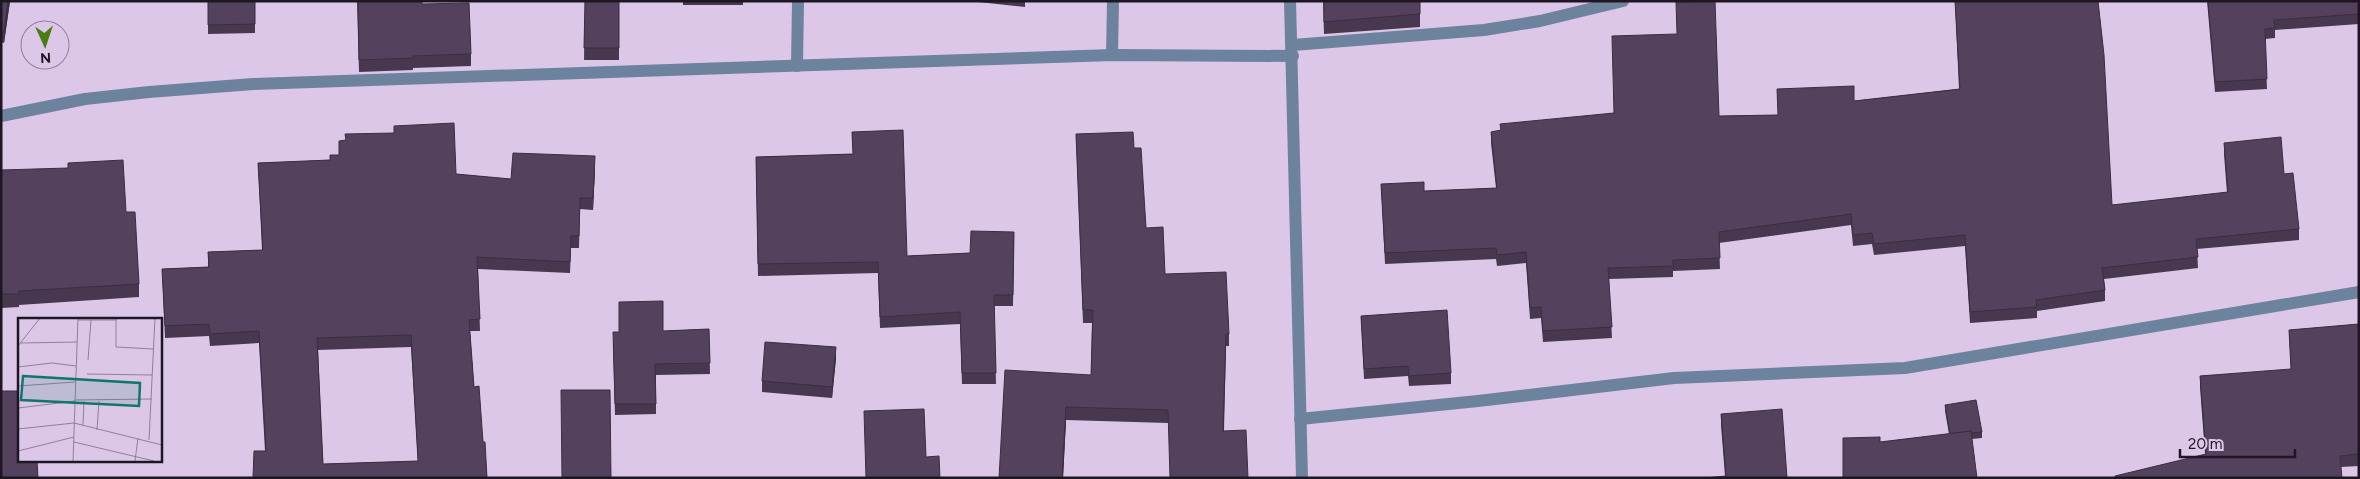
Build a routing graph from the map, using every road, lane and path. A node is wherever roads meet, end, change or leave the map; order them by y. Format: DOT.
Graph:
graph roads {
  1 [pos="798,1"];
  2 [pos="1113,1"];
  3 [pos="1290,1"];
  4 [pos="1623,1"];
  5 [pos="1293,51"];
  6 [pos="1112,55"];
  7 [pos="797,66"];
  8 [pos="1,116"];
  9 [pos="2359,292"];
  10 [pos="1300,419"];
  11 [pos="1302,478"];
  1 -- 7 [label="street"];
  2 -- 6 [label="street"];
  3 -- 5 [label="street"];
  4 -- 5 [label="street"];
  5 -- 6 [label="street"];
  5 -- 10 [label="street"];
  6 -- 7 [label="street"];
  7 -- 8 [label="street"];
  9 -- 10 [label="street"];
  10 -- 11 [label="street"];
}
